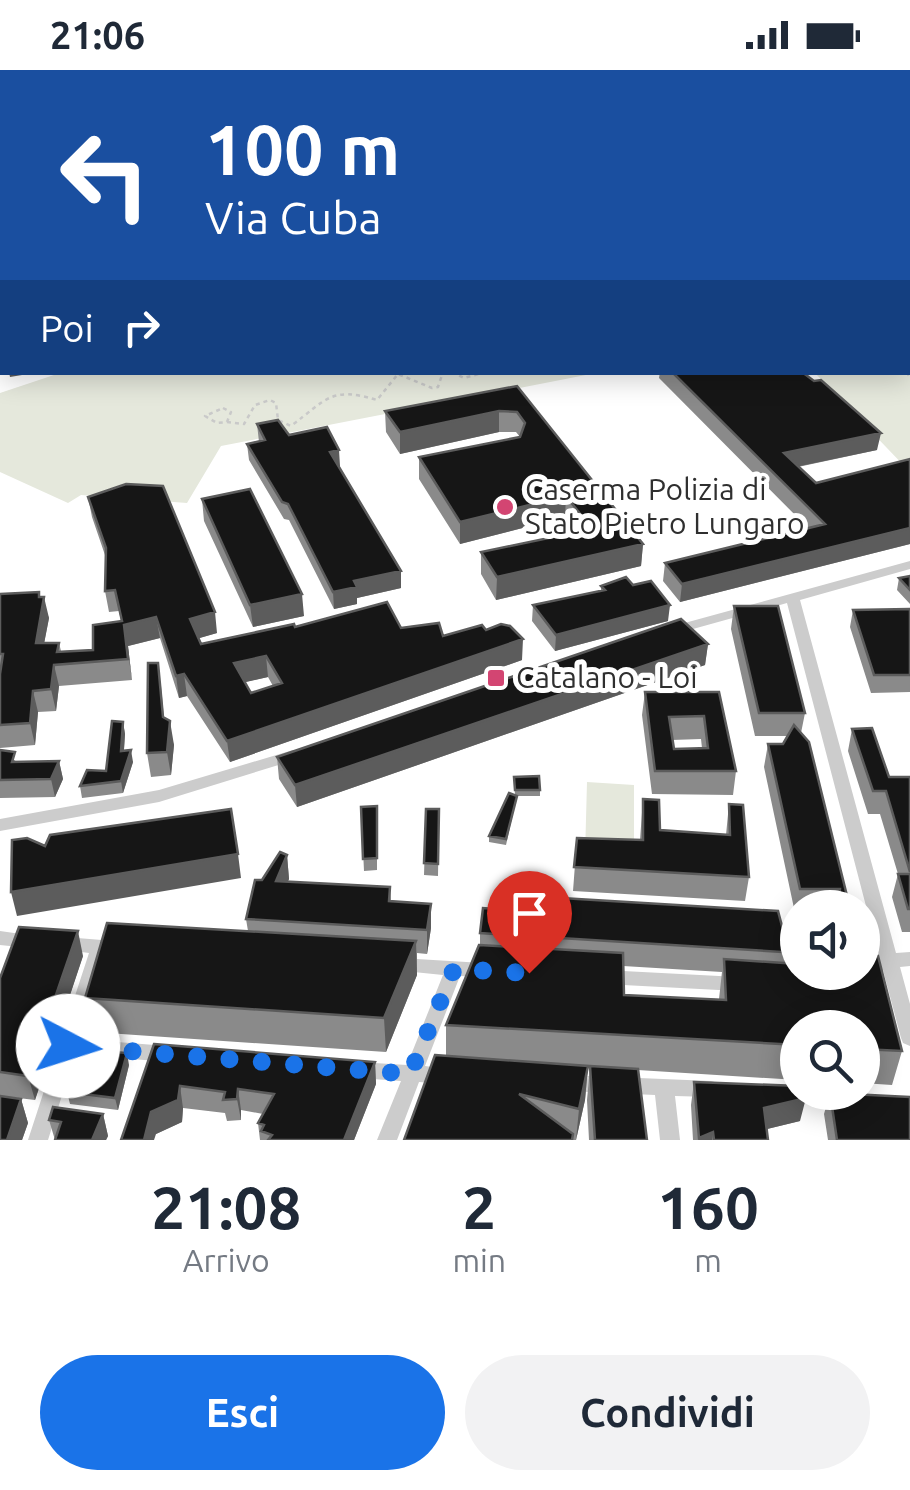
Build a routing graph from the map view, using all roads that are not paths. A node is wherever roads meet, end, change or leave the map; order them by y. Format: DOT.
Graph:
graph roads {
  1 [pos="910,565"];
  2 [pos="792,597"];
  3 [pos="650,637"];
  4 [pos="303,752"];
  5 [pos="0,825"];
  6 [pos="0,938"];
  7 [pos="100,947"];
  8 [pos="139,949"];
  9 [pos="910,959"];
  10 [pos="889,960"];
  11 [pos="375,964"];
  12 [pos="880,964"];
  13 [pos="454,969"];
  14 [pos="510,972"];
  15 [pos="586,976"];
  16 [pos="752,985"];
  17 [pos="910,1038"];
  18 [pos="68,1046"];
  19 [pos="181,1055"];
  20 [pos="331,1068"];
  21 [pos="410,1074"];
  22 [pos="469,1078"];
  23 [pos="547,1082"];
  24 [pos="664,1088"];
  25 [pos="780,1092"];
  26 [pos="38,1140"];
  27 [pos="386,1140"];
  28 [pos="670,1140"];
  1 -- 2 [label="street"];
  2 -- 3 [label="street"];
  2 -- 10 [label="street"];
  4 -- 5 [label="street"];
  6 -- 7 [label="street"];
  7 -- 8 [label="street"];
  7 -- 18 [label="street"];
  9 -- 10 [label="street"];
  10 -- 12 [label="street"];
  10 -- 17 [label="street"];
  11 -- 13 [label="street"];
  13 -- 14 [label="street"];
  13 -- 21 [label="street"];
  15 -- 16 [label="street"];
  18 -- 19 [label="street"];
  18 -- 26 [label="street"];
  20 -- 21 [label="street"];
  21 -- 22 [label="street"];
  21 -- 27 [label="street"];
  23 -- 24 [label="street"];
  24 -- 25 [label="street"];
  24 -- 28 [label="street"];
}
